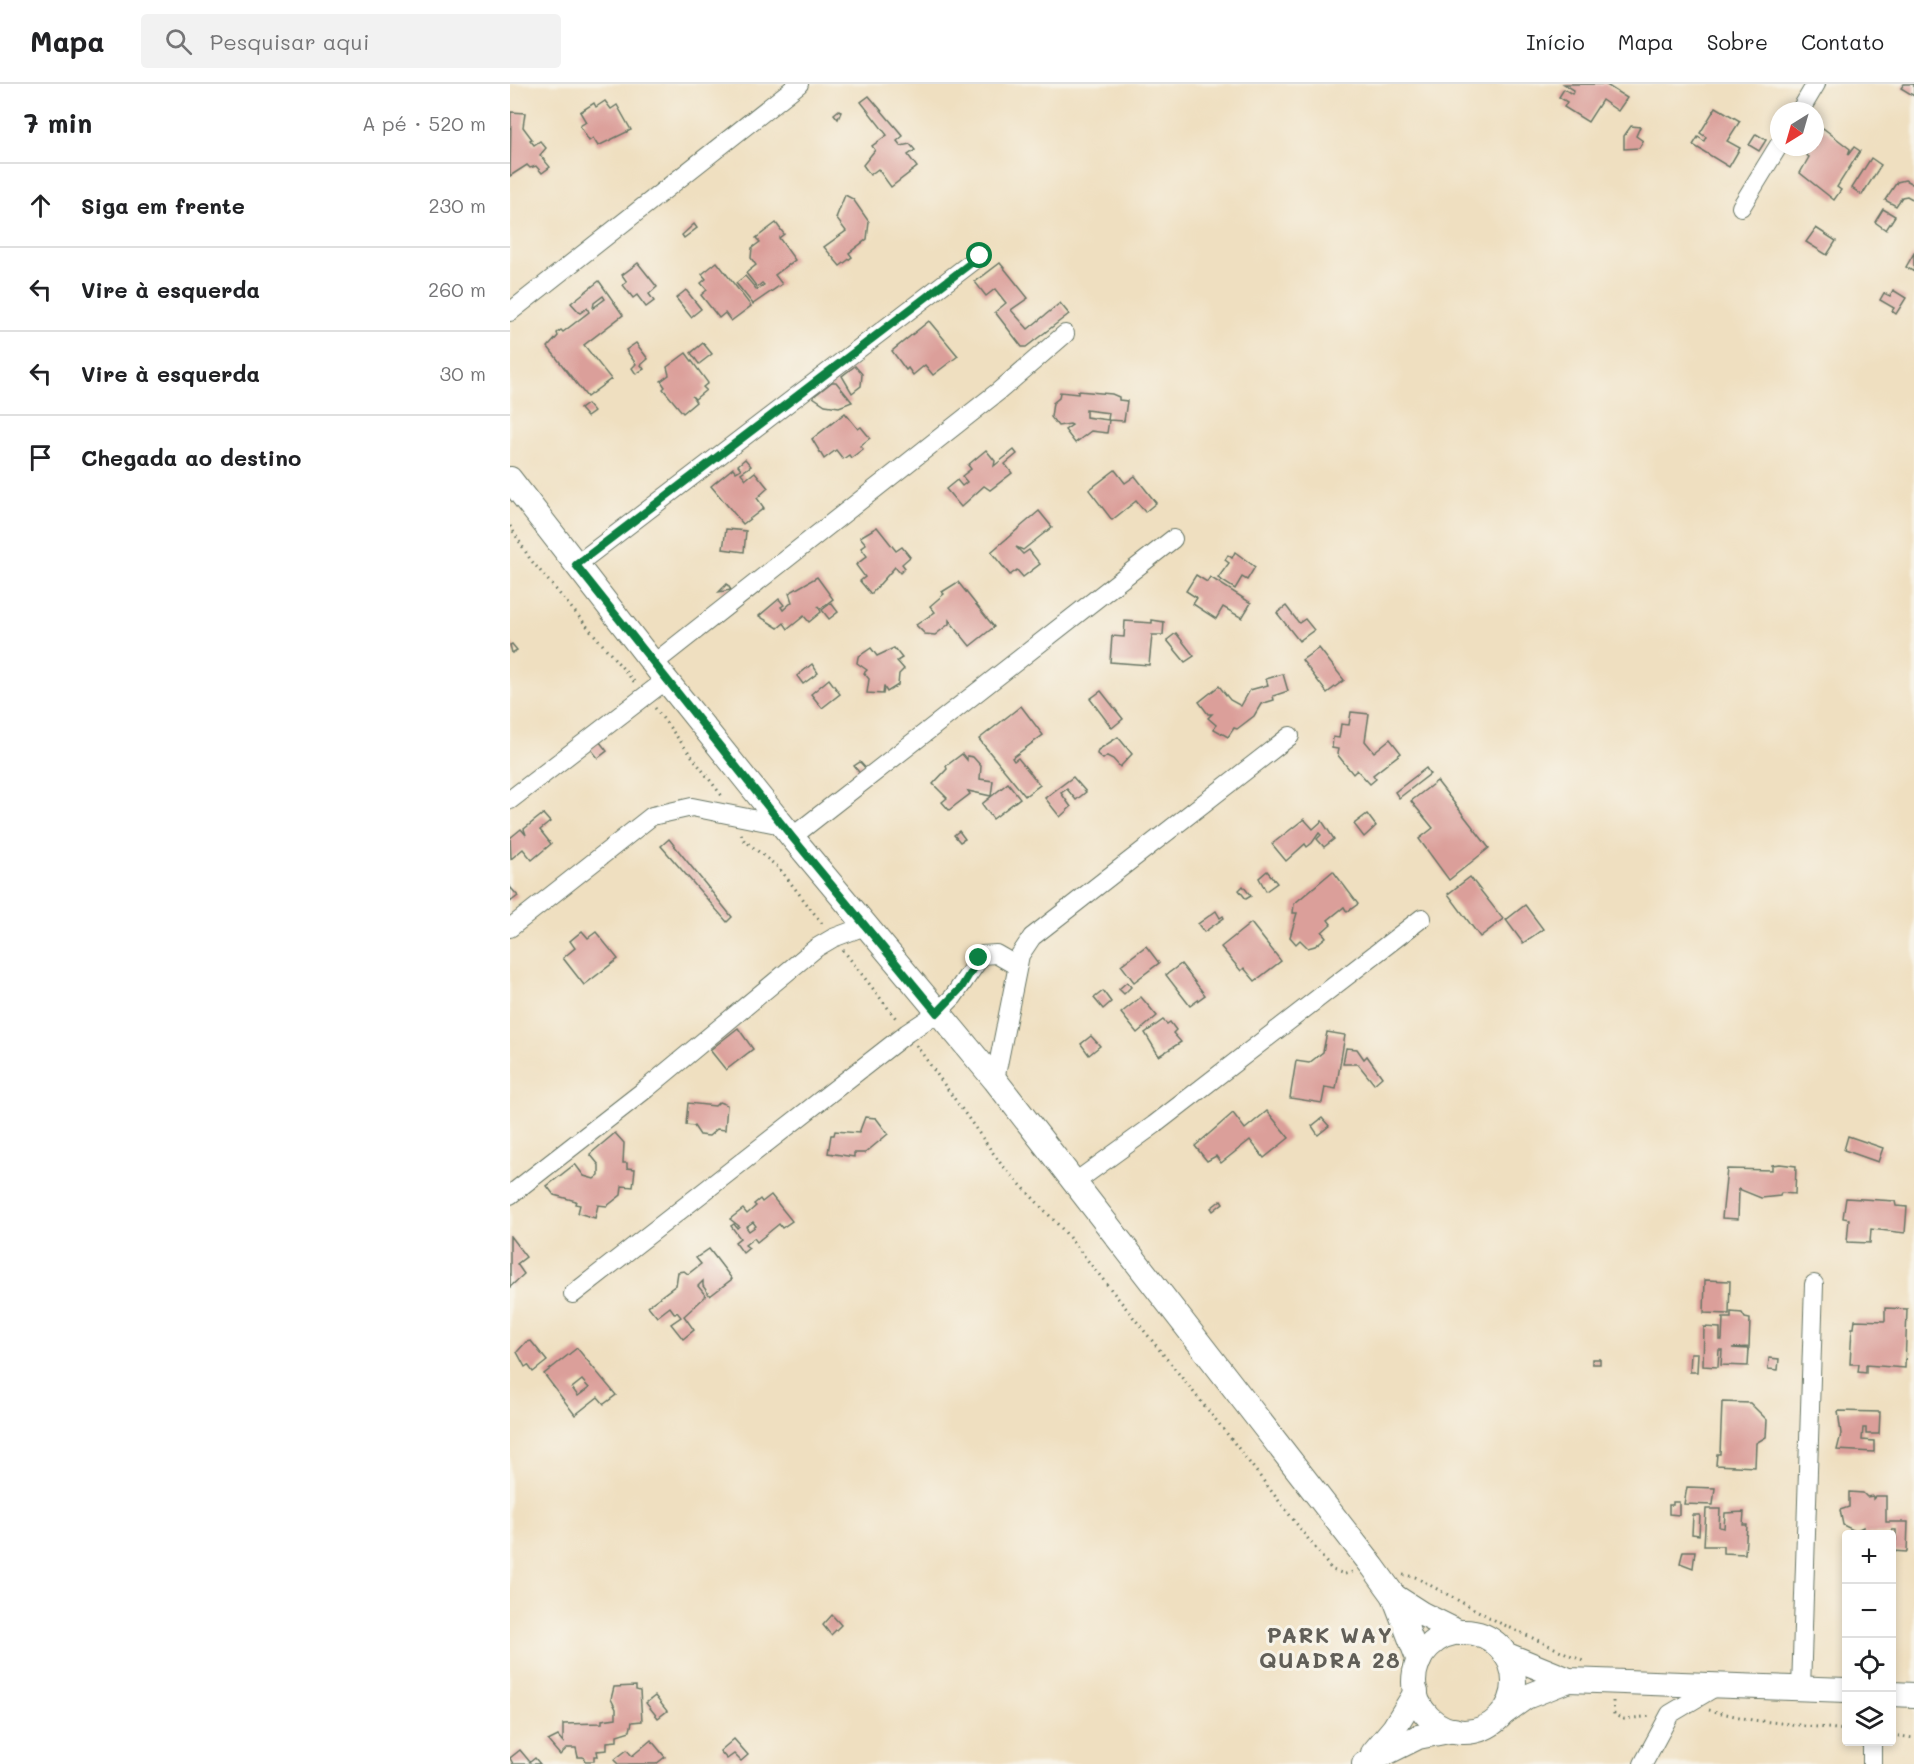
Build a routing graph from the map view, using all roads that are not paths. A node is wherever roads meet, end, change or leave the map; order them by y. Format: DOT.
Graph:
graph roads {
  1 [pos="799,84"];
  2 [pos="1816,84"];
  3 [pos="1805,102"];
  4 [pos="1772,156"];
  5 [pos="1741,207"];
  6 [pos="980,256"];
  7 [pos="510,312"];
  8 [pos="1065,334"];
  9 [pos="510,478"];
  10 [pos="1173,539"];
  11 [pos="576,565"];
  12 [pos="659,672"];
  13 [pos="1290,736"];
  14 [pos="510,800"];
  15 [pos="787,831"];
  16 [pos="1422,918"];
  17 [pos="865,926"];
  18 [pos="510,928"];
  19 [pos="1017,966"];
  20 [pos="937,1013"];
  21 [pos="995,1080"];
  22 [pos="1074,1183"];
  23 [pos="510,1195"];
  24 [pos="1814,1284"];
  25 [pos="573,1294"];
  26 [pos="1394,1596"];
  27 [pos="1460,1633"];
  28 [pos="1505,1654"];
  29 [pos="1419,1661"];
  30 [pos="1569,1680"];
  31 [pos="1717,1686"];
  32 [pos="1801,1689"];
  33 [pos="1842,1690"];
  34 [pos="1416,1692"];
  35 [pos="1505,1712"];
  36 [pos="1454,1730"];
  37 [pos="1872,1746"];
  38 [pos="1363,1764"];
  39 [pos="1643,1764"];
  40 [pos="1872,1764"];
  1 -- 7 [label="street"];
  2 -- 3 [label="street"];
  4 -- 5 [label="street"];
  6 -- 11 [label="street"];
  8 -- 12 [label="street"];
  9 -- 11 [label="street"];
  10 -- 15 [label="street"];
  11 -- 12 [label="street"];
  12 -- 14 [label="street"];
  12 -- 15 [label="street"];
  13 -- 19 [label="street"];
  15 -- 17 [label="street"];
  15 -- 18 [label="street"];
  16 -- 22 [label="street"];
  17 -- 20 [label="street"];
  17 -- 23 [label="street"];
  19 -- 20 [label="street"];
  19 -- 21 [label="street"];
  20 -- 21 [label="street"];
  20 -- 25 [label="street"];
  21 -- 22 [label="street"];
  22 -- 26 [label="street"];
  24 -- 32 [label="street"];
  26 -- 27 [label="street"];
  26 -- 29 [label="street"];
  27 -- 28 [label="street"];
  27 -- 29 [label="street"];
  28 -- 30 [label="street"];
  28 -- 35 [label="street"];
  29 -- 34 [label="street"];
  30 -- 31 [label="street"];
  30 -- 35 [label="street"];
  31 -- 32 [label="street"];
  31 -- 39 [label="street"];
  32 -- 33 [label="street"];
  34 -- 36 [label="street"];
  34 -- 38 [label="street"];
  35 -- 36 [label="street"];
  36 -- 38 [label="street"];
  37 -- 40 [label="street"];
}
